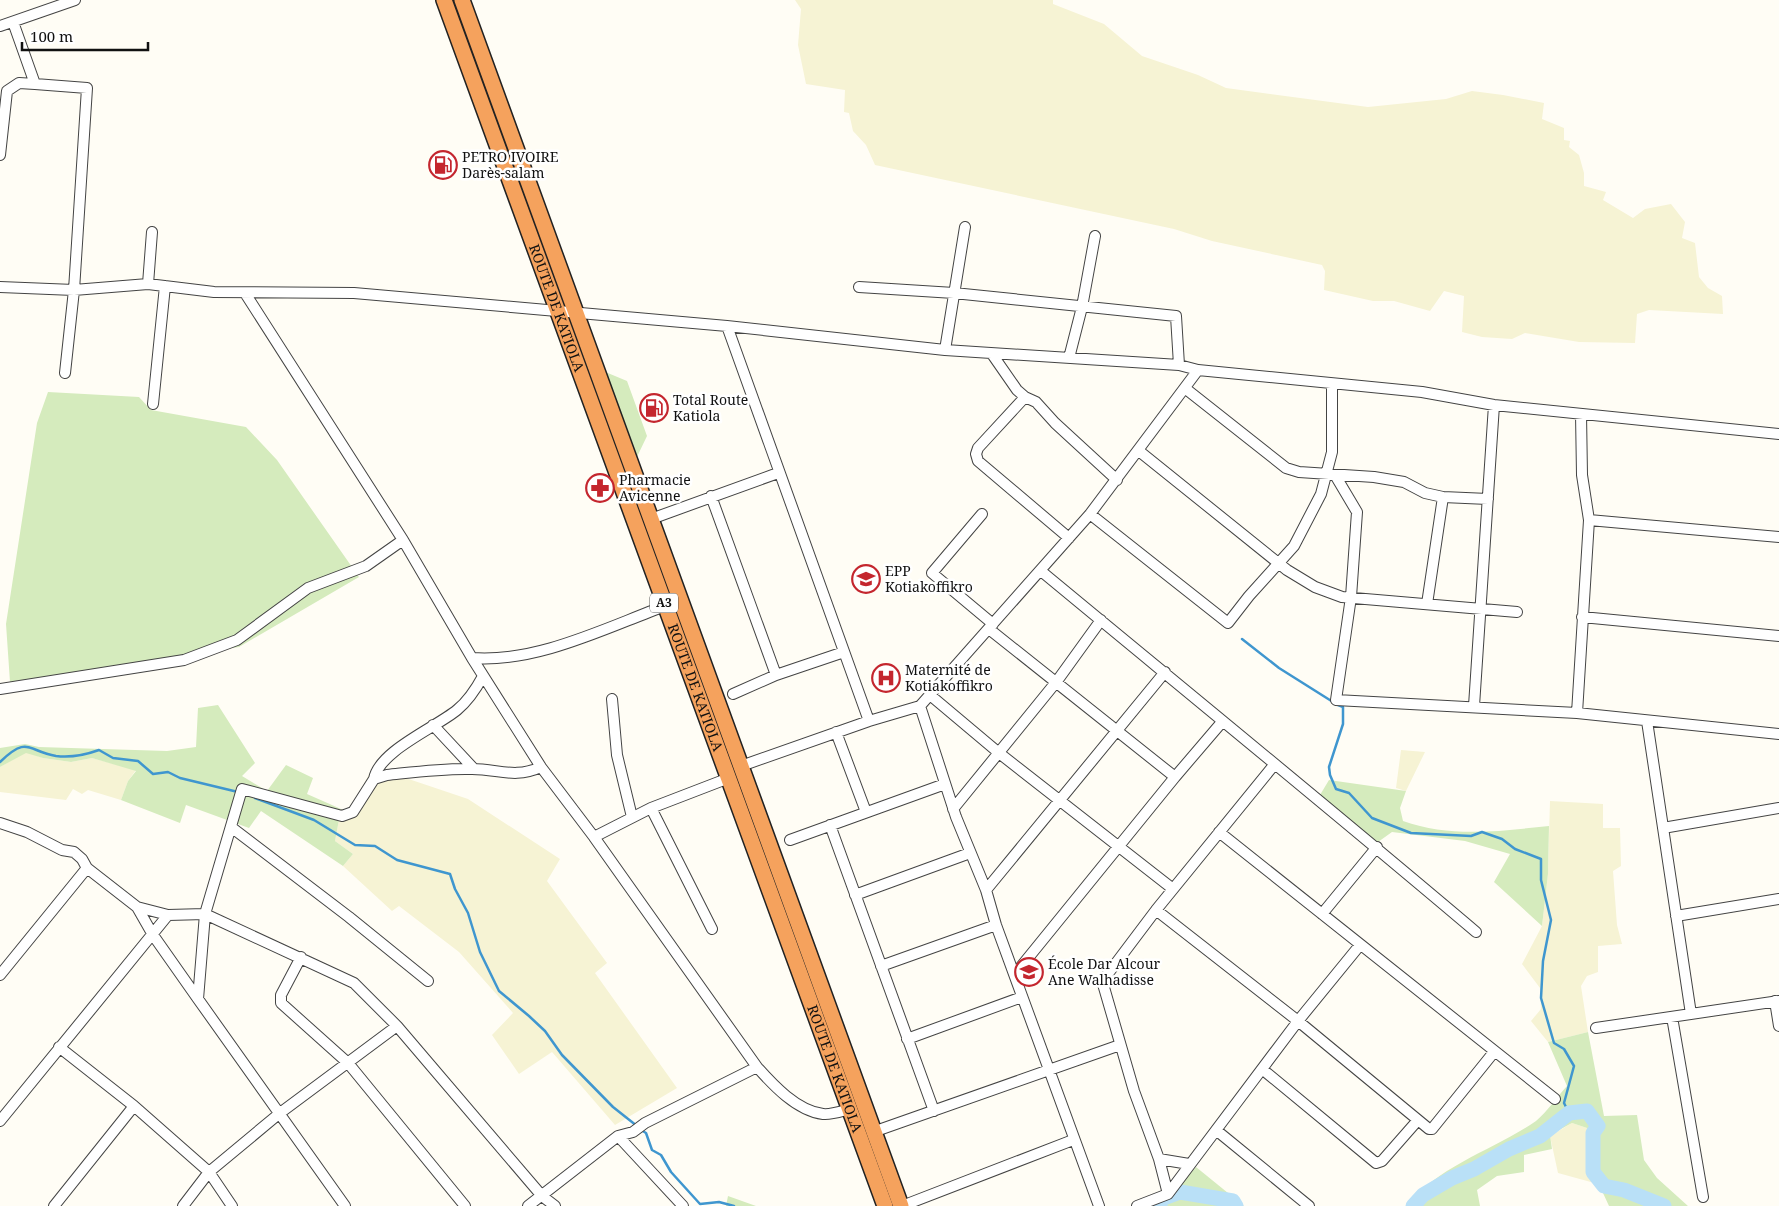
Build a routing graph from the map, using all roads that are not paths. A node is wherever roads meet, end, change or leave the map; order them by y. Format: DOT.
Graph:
graph roads {
  1 [pos="75,0"];
  2 [pos="444,0"];
  3 [pos="462,0"];
  4 [pos="57,3"];
  5 [pos="13,22"];
  6 [pos="0,26"];
  7 [pos="35,84"];
  8 [pos="0,155"];
  9 [pos="965,227"];
  10 [pos="152,232"];
  11 [pos="1094,236"];
  12 [pos="148,284"];
  13 [pos="165,286"];
  14 [pos="0,287"];
  15 [pos="859,287"];
  16 [pos="74,290"];
  17 [pos="245,293"];
  18 [pos="954,293"];
  19 [pos="1082,306"];
  20 [pos="558,312"];
  21 [pos="575,313"];
  22 [pos="727,326"];
  23 [pos="945,350"];
  24 [pos="992,354"];
  25 [pos="1069,358"];
  26 [pos="1179,365"];
  27 [pos="1198,370"];
  28 [pos="65,373"];
  29 [pos="1332,384"];
  30 [pos="1186,389"];
  31 [pos="1025,397"];
  32 [pos="153,404"];
  33 [pos="1494,405"];
  34 [pos="1581,414"];
  35 [pos="1779,434"];
  36 [pos="1139,451"];
  37 [pos="778,473"];
  38 [pos="1331,475"];
  39 [pos="1117,480"];
  40 [pos="711,496"];
  41 [pos="1443,497"];
  42 [pos="1488,499"];
  43 [pos="982,514"];
  44 [pos="1090,514"];
  45 [pos="651,519"];
  46 [pos="1589,520"];
  47 [pos="1779,537"];
  48 [pos="1069,538"];
  49 [pos="403,540"];
  50 [pos="1279,564"];
  51 [pos="1041,571"];
  52 [pos="1351,597"];
  53 [pos="1428,604"];
  54 [pos="665,606"];
  55 [pos="1480,608"];
  56 [pos="1517,612"];
  57 [pos="1582,617"];
  58 [pos="1101,620"];
  59 [pos="991,626"];
  60 [pos="1779,636"];
  61 [pos="844,652"];
  62 [pos="472,658"];
  63 [pos="1165,672"];
  64 [pos="776,675"];
  65 [pos="483,676"];
  66 [pos="1057,681"];
  67 [pos="0,689"];
  68 [pos="733,694"];
  69 [pos="930,694"];
  70 [pos="612,699"];
  71 [pos="920,706"];
  72 [pos="1474,706"];
  73 [pos="1577,713"];
  74 [pos="869,721"];
  75 [pos="1646,721"];
  76 [pos="1222,722"];
  77 [pos="433,725"];
  78 [pos="1116,731"];
  79 [pos="836,732"];
  80 [pos="1779,734"];
  81 [pos="999,753"];
  82 [pos="1274,764"];
  83 [pos="741,766"];
  84 [pos="540,767"];
  85 [pos="474,769"];
  86 [pos="1175,777"];
  87 [pos="729,778"];
  88 [pos="374,779"];
  89 [pos="945,784"];
  90 [pos="1060,799"];
  91 [pos="651,808"];
  92 [pos="1779,808"];
  93 [pos="953,809"];
  94 [pos="866,812"];
  95 [pos="632,817"];
  96 [pos="0,823"];
  97 [pos="830,825"];
  98 [pos="231,827"];
  99 [pos="1663,828"];
  100 [pos="1219,832"];
  101 [pos="594,837"];
  102 [pos="790,840"];
  103 [pos="1119,845"];
  104 [pos="1377,847"];
  105 [pos="970,854"];
  106 [pos="87,868"];
  107 [pos="1174,889"];
  108 [pos="986,890"];
  109 [pos="855,895"];
  110 [pos="1779,899"];
  111 [pos="137,907"];
  112 [pos="1156,910"];
  113 [pos="205,914"];
  114 [pos="1322,914"];
  115 [pos="168,915"];
  116 [pos="1676,916"];
  117 [pos="996,925"];
  118 [pos="712,929"];
  119 [pos="1476,932"];
  120 [pos="153,935"];
  121 [pos="1360,945"];
  122 [pos="300,957"];
  123 [pos="881,966"];
  124 [pos="1015,974"];
  125 [pos="0,975"];
  126 [pos="428,981"];
  127 [pos="1022,998"];
  128 [pos="198,999"];
  129 [pos="1777,1001"];
  130 [pos="1691,1014"];
  131 [pos="1672,1017"];
  132 [pos="1298,1021"];
  133 [pos="397,1026"];
  134 [pos="1779,1026"];
  135 [pos="1596,1028"];
  136 [pos="907,1039"];
  137 [pos="1120,1045"];
  138 [pos="59,1047"];
  139 [pos="1494,1052"];
  140 [pos="348,1063"];
  141 [pos="757,1067"];
  142 [pos="1049,1069"];
  143 [pos="1262,1069"];
  144 [pos="1555,1099"];
  145 [pos="134,1106"];
  146 [pos="850,1109"];
  147 [pos="934,1111"];
  148 [pos="280,1112"];
  149 [pos="1418,1120"];
  150 [pos="0,1121"];
  151 [pos="1216,1130"];
  152 [pos="873,1132"];
  153 [pos="618,1136"];
  154 [pos="1073,1140"];
  155 [pos="1159,1159"];
  156 [pos="1189,1164"];
  157 [pos="209,1172"];
  158 [pos="1168,1194"];
  159 [pos="542,1196"];
  160 [pos="1703,1197"];
  161 [pos="54,1206"];
  162 [pos="183,1206"];
  163 [pos="232,1206"];
  164 [pos="345,1206"];
  165 [pos="464,1206"];
  166 [pos="528,1206"];
  167 [pos="555,1206"];
  168 [pos="683,1206"];
  169 [pos="885,1206"];
  170 [pos="902,1206"];
  171 [pos="1099,1206"];
  172 [pos="1137,1206"];
  173 [pos="1309,1206"];
  1 -- 4 [label="street"];
  2 -- 20 [label="highway, ROUTE DE KATIOLA / A3"];
  3 -- 21 [label="highway, ROUTE DE KATIOLA / A3"];
  4 -- 5 [label="street"];
  5 -- 6 [label="street"];
  5 -- 7 [label="street"];
  7 -- 8 [label="street"];
  7 -- 16 [label="street"];
  9 -- 18 [label="street"];
  10 -- 12 [label="street"];
  11 -- 19 [label="street"];
  12 -- 13 [label="street"];
  12 -- 16 [label="street"];
  13 -- 17 [label="street"];
  13 -- 32 [label="street"];
  14 -- 16 [label="street"];
  15 -- 18 [label="street"];
  16 -- 28 [label="street"];
  17 -- 20 [label="street"];
  17 -- 49 [label="street"];
  18 -- 19 [label="street"];
  18 -- 23 [label="street"];
  19 -- 25 [label="street"];
  19 -- 26 [label="street"];
  20 -- 21 [label="street"];
  20 -- 54 [label="highway, ROUTE DE KATIOLA / A3"];
  21 -- 22 [label="street"];
  21 -- 45 [label="highway, ROUTE DE KATIOLA / A3"];
  22 -- 23 [label="street"];
  22 -- 37 [label="street"];
  23 -- 24 [label="street"];
  24 -- 25 [label="street"];
  24 -- 31 [label="street"];
  25 -- 26 [label="street"];
  26 -- 27 [label="street"];
  27 -- 29 [label="street"];
  27 -- 30 [label="street"];
  29 -- 33 [label="street"];
  29 -- 38 [label="street"];
  30 -- 36 [label="street"];
  30 -- 38 [label="street"];
  31 -- 39 [label="street"];
  31 -- 48 [label="street"];
  33 -- 34 [label="street"];
  33 -- 42 [label="street"];
  34 -- 35 [label="street"];
  34 -- 46 [label="street"];
  36 -- 39 [label="street"];
  36 -- 50 [label="street"];
  37 -- 40 [label="street"];
  37 -- 61 [label="street"];
  38 -- 41 [label="street"];
  38 -- 50 [label="street"];
  38 -- 52 [label="street"];
  39 -- 44 [label="street"];
  40 -- 45 [label="street"];
  40 -- 64 [label="street"];
  41 -- 42 [label="street"];
  41 -- 53 [label="street"];
  42 -- 55 [label="street"];
  43 -- 59 [label="street"];
  44 -- 48 [label="street"];
  44 -- 50 [label="street"];
  45 -- 83 [label="highway, ROUTE DE KATIOLA / A3"];
  46 -- 47 [label="street"];
  46 -- 57 [label="street"];
  48 -- 51 [label="street"];
  49 -- 62 [label="street"];
  49 -- 67 [label="street"];
  50 -- 52 [label="street"];
  51 -- 58 [label="street"];
  51 -- 59 [label="street"];
  52 -- 53 [label="street"];
  52 -- 72 [label="street"];
  53 -- 55 [label="street"];
  54 -- 62 [label="street"];
  54 -- 87 [label="highway, ROUTE DE KATIOLA / A3"];
  55 -- 56 [label="street"];
  55 -- 72 [label="street"];
  57 -- 60 [label="street"];
  57 -- 73 [label="street"];
  58 -- 63 [label="street"];
  58 -- 66 [label="street"];
  59 -- 66 [label="street"];
  59 -- 69 [label="street"];
  61 -- 64 [label="street"];
  61 -- 74 [label="street"];
  62 -- 65 [label="street"];
  63 -- 76 [label="street"];
  63 -- 78 [label="street"];
  64 -- 68 [label="street"];
  65 -- 77 [label="street"];
  65 -- 84 [label="street"];
  66 -- 78 [label="street"];
  66 -- 81 [label="street"];
  69 -- 71 [label="street"];
  69 -- 81 [label="street"];
  70 -- 95 [label="street"];
  71 -- 74 [label="street"];
  71 -- 89 [label="street"];
  72 -- 73 [label="street"];
  73 -- 75 [label="street"];
  74 -- 79 [label="street"];
  75 -- 80 [label="street"];
  75 -- 99 [label="street"];
  76 -- 82 [label="street"];
  76 -- 86 [label="street"];
  77 -- 85 [label="street"];
  77 -- 88 [label="street"];
  78 -- 86 [label="street"];
  78 -- 90 [label="street"];
  79 -- 83 [label="street"];
  79 -- 94 [label="street"];
  81 -- 90 [label="street"];
  81 -- 93 [label="street"];
  82 -- 100 [label="street"];
  82 -- 104 [label="street"];
  83 -- 152 [label="highway, ROUTE DE KATIOLA / A3"];
  84 -- 85 [label="street"];
  84 -- 101 [label="street"];
  85 -- 88 [label="street"];
  86 -- 103 [label="street"];
  87 -- 91 [label="street"];
  87 -- 146 [label="highway, ROUTE DE KATIOLA / A3"];
  88 -- 98 [label="street"];
  89 -- 93 [label="street"];
  89 -- 94 [label="street"];
  90 -- 103 [label="street"];
  90 -- 108 [label="street"];
  91 -- 95 [label="street"];
  91 -- 118 [label="street"];
  92 -- 99 [label="street"];
  93 -- 105 [label="street"];
  94 -- 97 [label="street"];
  95 -- 101 [label="street"];
  96 -- 106 [label="street"];
  97 -- 102 [label="street"];
  97 -- 109 [label="street"];
  98 -- 113 [label="street"];
  98 -- 126 [label="street"];
  99 -- 116 [label="street"];
  100 -- 107 [label="street"];
  100 -- 114 [label="street"];
  101 -- 141 [label="street"];
  103 -- 107 [label="street"];
  103 -- 124 [label="street"];
  104 -- 114 [label="street"];
  104 -- 119 [label="street"];
  105 -- 108 [label="street"];
  105 -- 109 [label="street"];
  106 -- 111 [label="street"];
  106 -- 125 [label="street"];
  107 -- 112 [label="street"];
  108 -- 117 [label="street"];
  109 -- 123 [label="street"];
  110 -- 116 [label="street"];
  111 -- 115 [label="street"];
  111 -- 120 [label="street"];
  112 -- 132 [label="street"];
  112 -- 137 [label="street"];
  113 -- 115 [label="street"];
  113 -- 122 [label="street"];
  113 -- 128 [label="street"];
  114 -- 121 [label="street"];
  115 -- 120 [label="street"];
  116 -- 130 [label="street"];
  117 -- 123 [label="street"];
  117 -- 124 [label="street"];
  120 -- 128 [label="street"];
  120 -- 138 [label="street"];
  121 -- 132 [label="street"];
  121 -- 139 [label="street"];
  122 -- 133 [label="street"];
  122 -- 140 [label="street"];
  123 -- 136 [label="street"];
  124 -- 127 [label="street"];
  127 -- 136 [label="street"];
  127 -- 142 [label="street"];
  128 -- 148 [label="street"];
  129 -- 130 [label="street"];
  129 -- 134 [label="street"];
  130 -- 131 [label="street"];
  131 -- 135 [label="street"];
  131 -- 160 [label="street"];
  132 -- 143 [label="street"];
  132 -- 149 [label="street"];
  133 -- 140 [label="street"];
  133 -- 159 [label="street"];
  136 -- 147 [label="street"];
  137 -- 142 [label="street"];
  137 -- 155 [label="street"];
  138 -- 145 [label="street"];
  138 -- 150 [label="street"];
  139 -- 144 [label="street"];
  139 -- 149 [label="street"];
  140 -- 148 [label="street"];
  140 -- 165 [label="street"];
  141 -- 146 [label="street"];
  141 -- 153 [label="street"];
  142 -- 147 [label="street"];
  142 -- 154 [label="street"];
  143 -- 149 [label="street"];
  143 -- 151 [label="street"];
  145 -- 157 [label="street"];
  145 -- 161 [label="street"];
  146 -- 169 [label="highway, ROUTE DE KATIOLA / A3"];
  147 -- 152 [label="street"];
  148 -- 157 [label="street"];
  148 -- 164 [label="street"];
  151 -- 156 [label="street"];
  151 -- 173 [label="street"];
  152 -- 170 [label="highway, ROUTE DE KATIOLA / A3"];
  153 -- 159 [label="street"];
  153 -- 168 [label="street"];
  154 -- 170 [label="street"];
  154 -- 171 [label="street"];
  155 -- 156 [label="street"];
  155 -- 158 [label="street"];
  156 -- 158 [label="street"];
  157 -- 162 [label="street"];
  157 -- 163 [label="street"];
  158 -- 172 [label="street"];
  159 -- 166 [label="street"];
  159 -- 167 [label="street"];
}
